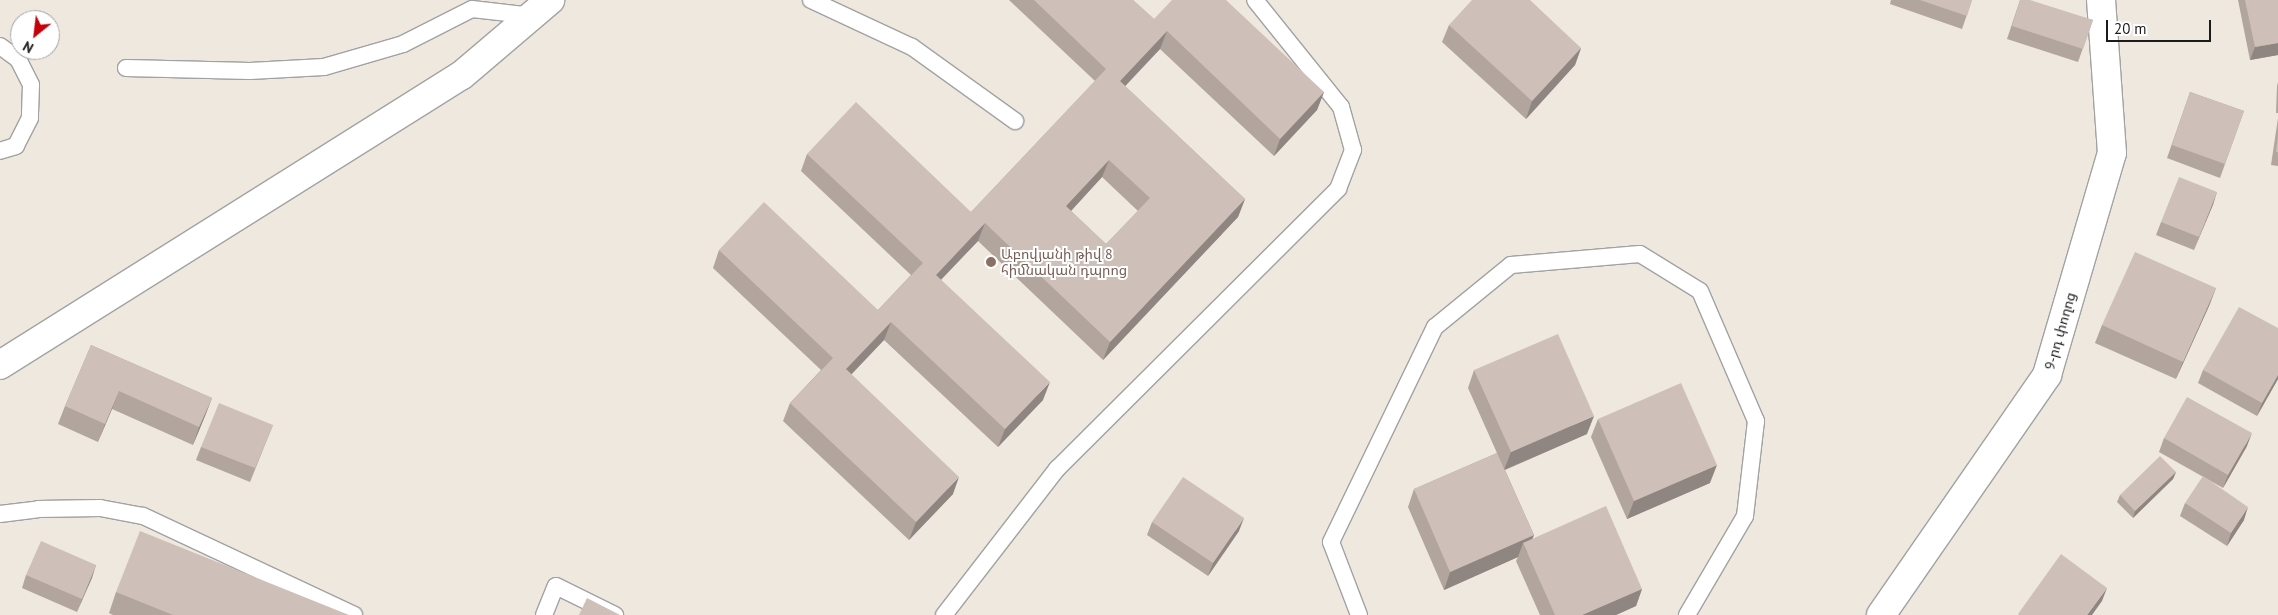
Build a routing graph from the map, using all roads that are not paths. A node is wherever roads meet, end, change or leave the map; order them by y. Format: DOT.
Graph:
graph roads {
  1 [pos="811,0"];
  2 [pos="1255,0"];
  3 [pos="2100,0"];
  4 [pos="541,8"];
  5 [pos="0,46"];
  6 [pos="126,68"];
  7 [pos="1015,121"];
  8 [pos="0,151"];
  9 [pos="0,364"];
  10 [pos="0,514"];
  11 [pos="354,615"];
  12 [pos="544,615"];
  13 [pos="615,615"];
  14 [pos="944,615"];
  15 [pos="1359,615"];
  16 [pos="1687,615"];
  17 [pos="1881,615"];
  1 -- 7 [label="lane"];
  2 -- 14 [label="lane"];
  3 -- 17 [label="street, 9-րդ փողոց"];
  4 -- 6 [label="lane"];
  4 -- 9 [label="street"];
  5 -- 8 [label="lane"];
  10 -- 11 [label="lane"];
  12 -- 13 [label="lane"];
  15 -- 16 [label="lane"];
}
